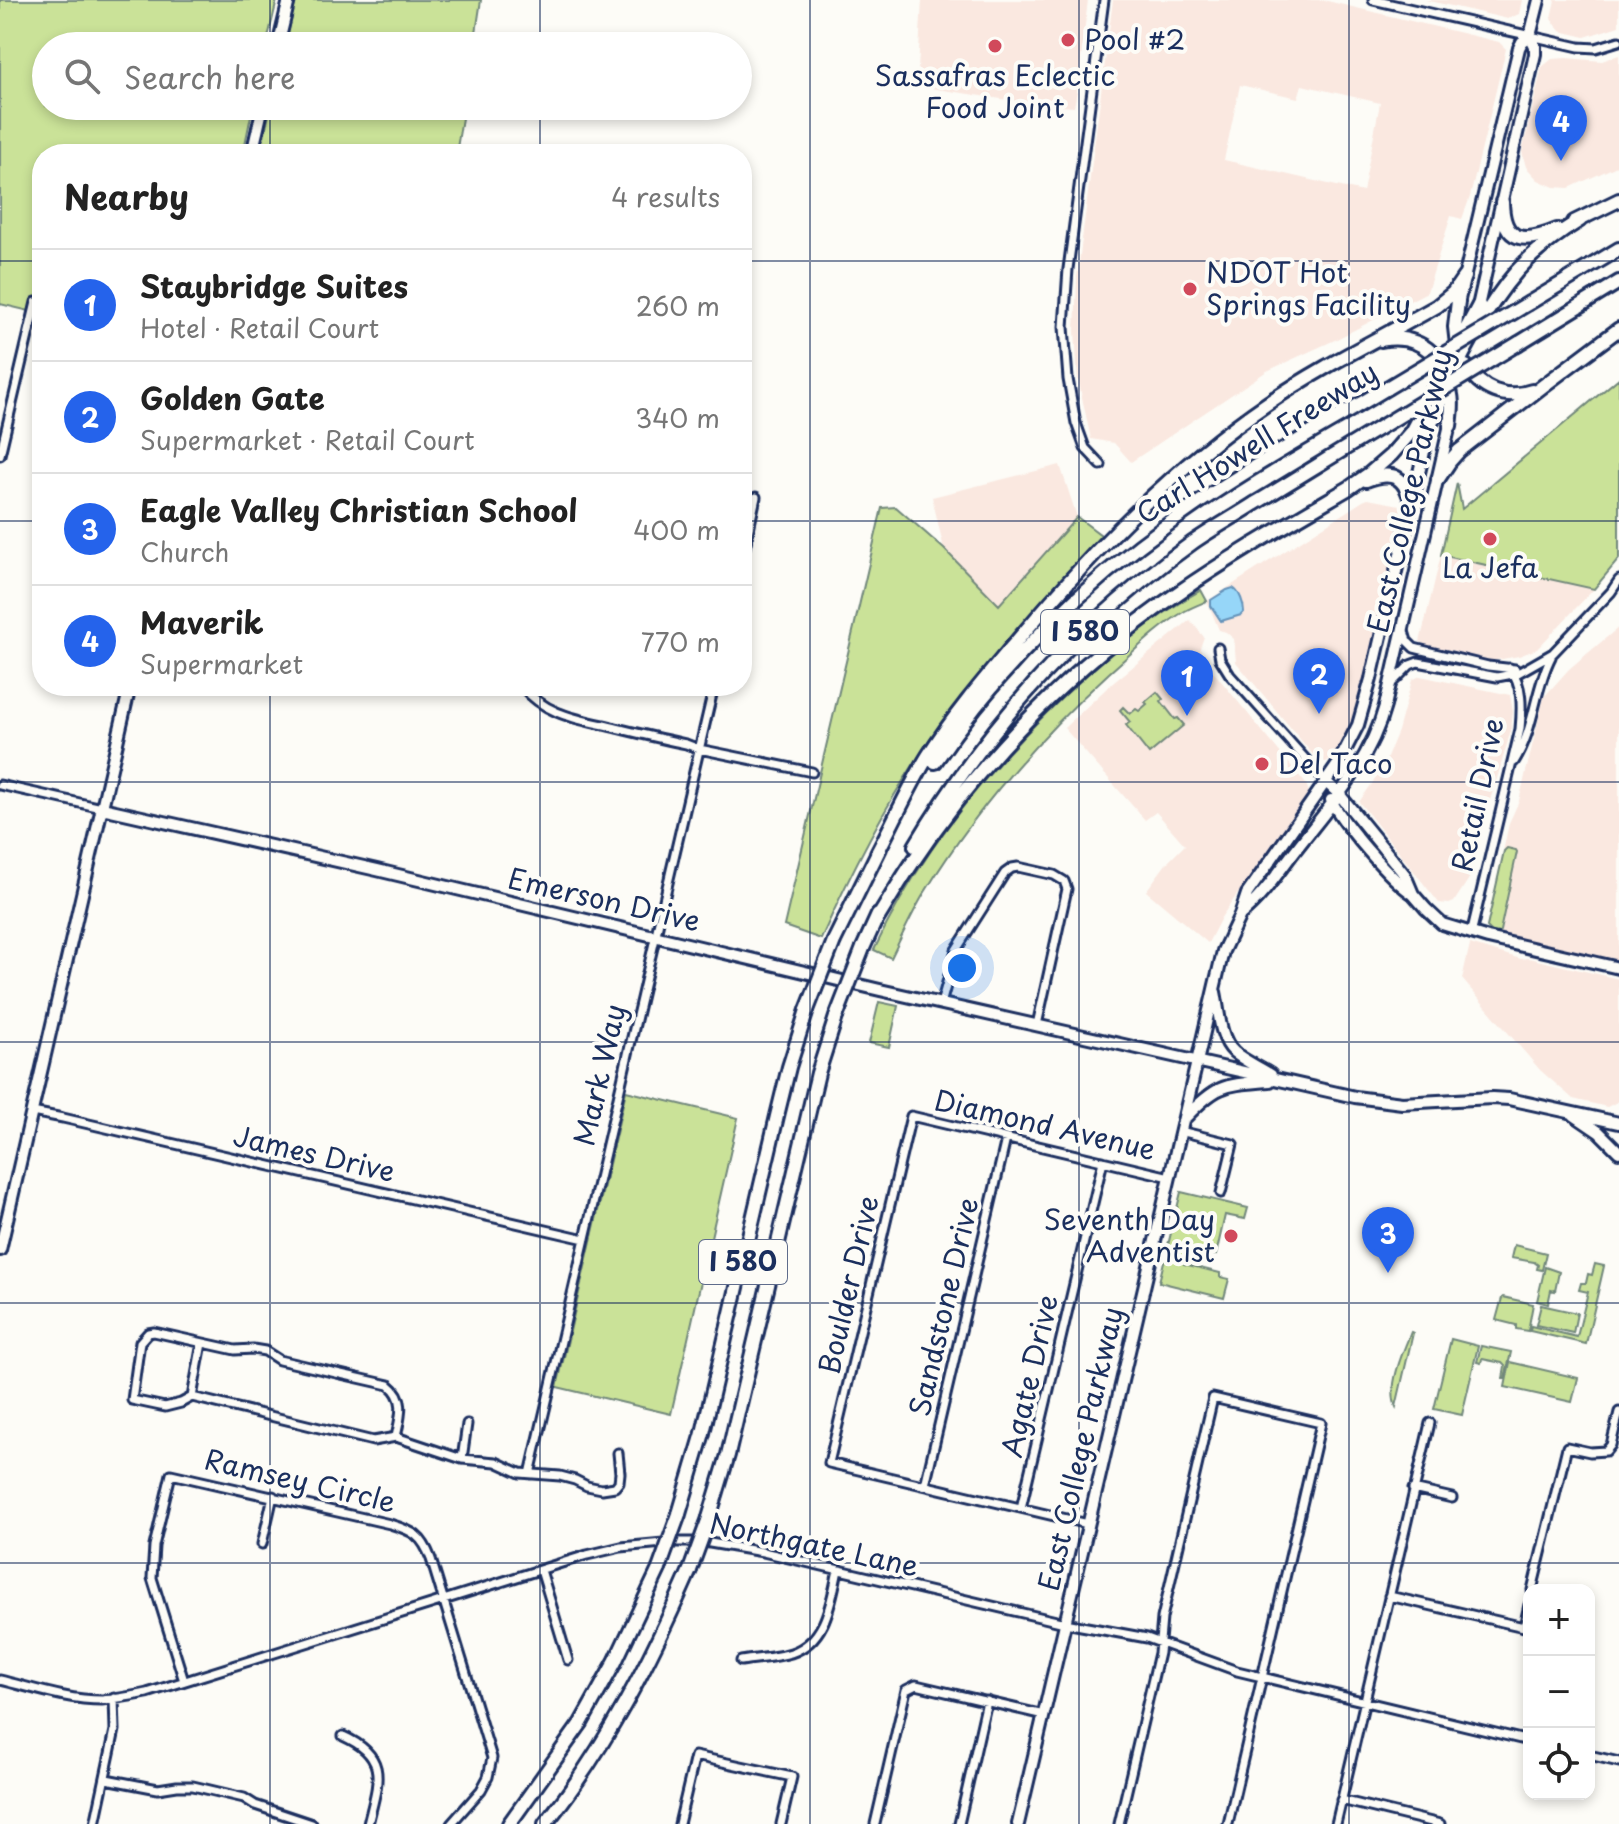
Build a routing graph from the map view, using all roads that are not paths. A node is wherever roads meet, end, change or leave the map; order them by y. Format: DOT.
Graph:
graph roads {
  1 [pos="289,0"];
  2 [pos="1104,0"];
  3 [pos="1373,0"];
  4 [pos="1539,0"];
  5 [pos="281,32"];
  6 [pos="1530,36"];
  7 [pos="1619,41"];
  8 [pos="260,120"];
  9 [pos="254,144"];
  10 [pos="1619,200"];
  11 [pos="1502,202"];
  12 [pos="1580,220"];
  13 [pos="1619,249"];
  14 [pos="1464,277"];
  15 [pos="1619,282"];
  16 [pos="1458,301"];
  17 [pos="1479,305"];
  18 [pos="32,319"];
  19 [pos="1619,329"];
  20 [pos="1372,343"];
  21 [pos="1463,354"];
  22 [pos="1446,378"];
  23 [pos="1543,386"];
  24 [pos="1431,423"];
  25 [pos="1450,426"];
  26 [pos="0,455"];
  27 [pos="1101,465"];
  28 [pos="1438,479"];
  29 [pos="1349,488"];
  30 [pos="756,497"];
  31 [pos="1412,504"];
  32 [pos="752,515"];
  33 [pos="1619,580"];
  34 [pos="1403,628"];
  35 [pos="1218,648"];
  36 [pos="1553,653"];
  37 [pos="1513,671"];
  38 [pos="1390,684"];
  39 [pos="128,696"];
  40 [pos="531,696"];
  41 [pos="712,696"];
  42 [pos="699,749"];
  43 [pos="1511,767"];
  44 [pos="812,772"];
  45 [pos="1326,782"];
  46 [pos="0,785"];
  47 [pos="1336,799"];
  48 [pos="102,808"];
  49 [pos="877,853"];
  50 [pos="1240,915"];
  51 [pos="876,921"];
  52 [pos="1471,934"];
  53 [pos="654,937"];
  54 [pos="1619,968"];
  55 [pos="1214,984"];
  56 [pos="941,1004"];
  57 [pos="1037,1025"];
  58 [pos="1196,1061"];
  59 [pos="1280,1080"];
  60 [pos="32,1112"];
  61 [pos="1569,1112"];
  62 [pos="911,1116"];
  63 [pos="1183,1119"];
  64 [pos="1619,1123"];
  65 [pos="1180,1131"];
  66 [pos="1006,1139"];
  67 [pos="1619,1152"];
  68 [pos="1103,1161"];
  69 [pos="1170,1177"];
  70 [pos="1221,1193"];
  71 [pos="585,1239"];
  72 [pos="0,1250"];
  73 [pos="202,1343"];
  74 [pos="192,1397"];
  75 [pos="1619,1412"];
  76 [pos="1430,1423"];
  77 [pos="467,1424"];
  78 [pos="396,1437"];
  79 [pos="618,1453"];
  80 [pos="462,1459"];
  81 [pos="530,1474"];
  82 [pos="925,1485"];
  83 [pos="1413,1489"];
  84 [pos="273,1496"];
  85 [pos="1452,1498"];
  86 [pos="1021,1508"];
  87 [pos="1088,1524"];
  88 [pos="262,1544"];
  89 [pos="541,1570"];
  90 [pos="838,1570"];
  91 [pos="1533,1584"];
  92 [pos="1389,1596"];
  93 [pos="445,1599"];
  94 [pos="1065,1623"];
  95 [pos="1523,1627"];
  96 [pos="1159,1642"];
  97 [pos="568,1660"];
  98 [pos="741,1661"];
  99 [pos="1263,1677"];
  100 [pos="0,1680"];
  101 [pos="184,1681"];
  102 [pos="114,1698"];
  103 [pos="987,1701"];
  104 [pos="1365,1701"];
  105 [pos="1044,1715"];
  106 [pos="343,1736"];
  107 [pos="1523,1740"];
  108 [pos="1595,1756"];
  109 [pos="1619,1762"];
  110 [pos="106,1779"];
  111 [pos="1341,1800"];
  112 [pos="95,1824"];
  113 [pos="312,1824"];
  114 [pos="368,1824"];
  115 [pos="451,1824"];
  116 [pos="509,1824"];
  117 [pos="545,1824"];
  118 [pos="679,1824"];
  119 [pos="781,1824"];
  120 [pos="875,1824"];
  121 [pos="959,1824"];
  122 [pos="1018,1824"];
  123 [pos="1119,1824"];
  124 [pos="1228,1824"];
  125 [pos="1336,1824"];
  126 [pos="1440,1824"];
  1 -- 5 [label="main road"];
  2 -- 27 [label="street"];
  3 -- 6 [label="street"];
  4 -- 6 [label="main road, East College Parkway"];
  6 -- 7 [label="street"];
  6 -- 11 [label="main road, East College Parkway"];
  6 -- 14 [label="main road, East College Parkway"];
  8 -- 9 [label="main road"];
  10 -- 12 [label="highway"];
  11 -- 12 [label="highway"];
  11 -- 17 [label="main road, East College Parkway"];
  12 -- 21 [label="highway"];
  13 -- 49 [label="highway, Carl Howell Freeway / I 580, bridge"];
  14 -- 16 [label="main road, East College Parkway"];
  14 -- 20 [label="highway"];
  15 -- 51 [label="highway, Carl Howell Freeway / I 580, bridge"];
  16 -- 21 [label="highway"];
  16 -- 22 [label="main road, East College Parkway"];
  17 -- 21 [label="highway"];
  18 -- 26 [label="street"];
  19 -- 23 [label="highway"];
  20 -- 22 [label="highway"];
  20 -- 49 [label="highway"];
  21 -- 22 [label="highway"];
  21 -- 23 [label="highway"];
  21 -- 25 [label="main road, East College Parkway"];
  22 -- 24 [label="highway"];
  22 -- 25 [label="highway"];
  22 -- 29 [label="highway"];
  23 -- 28 [label="highway"];
  24 -- 31 [label="main road, East College Parkway"];
  25 -- 28 [label="main road, East College Parkway"];
  28 -- 34 [label="main road, East College Parkway"];
  29 -- 31 [label="highway"];
  29 -- 51 [label="highway"];
  30 -- 32 [label="street"];
  31 -- 45 [label="main road, East College Parkway"];
  33 -- 36 [label="street"];
  34 -- 37 [label="street"];
  34 -- 38 [label="main road, East College Parkway"];
  35 -- 45 [label="street"];
  36 -- 37 [label="street"];
  36 -- 43 [label="street"];
  37 -- 38 [label="street"];
  37 -- 43 [label="street, Retail Drive"];
  38 -- 47 [label="main road, East College Parkway"];
  39 -- 48 [label="main road"];
  40 -- 42 [label="street"];
  41 -- 42 [label="street, Mark Way"];
  42 -- 44 [label="street"];
  42 -- 53 [label="street, Mark Way"];
  43 -- 52 [label="street, Retail Drive"];
  45 -- 47 [label="main road, Retail Drive"];
  45 -- 50 [label="main road, East College Parkway"];
  46 -- 48 [label="street, Emerson Drive"];
  47 -- 50 [label="main road, East College Parkway"];
  47 -- 52 [label="main road, Retail Drive"];
  48 -- 53 [label="main road, Emerson Drive"];
  48 -- 60 [label="main road"];
  49 -- 116 [label="highway, Carl Howell Freeway / I 580, bridge"];
  50 -- 55 [label="main road, East College Parkway"];
  51 -- 117 [label="highway, Carl Howell Freeway / I 580, bridge"];
  52 -- 54 [label="main road, Retail Drive"];
  53 -- 56 [label="main road, Emerson Drive"];
  53 -- 71 [label="street, Mark Way"];
  55 -- 58 [label="main road, East College Parkway"];
  55 -- 59 [label="main road"];
  56 -- 57 [label="main road, Emerson Drive"];
  56 -- 57 [label="street"];
  57 -- 58 [label="main road, Emerson Drive"];
  58 -- 59 [label="main road, Emerson Drive"];
  58 -- 63 [label="main road, East College Parkway"];
  59 -- 61 [label="main road, Emerson Drive"];
  59 -- 63 [label="main road"];
  60 -- 71 [label="street, James Drive"];
  60 -- 72 [label="main road"];
  61 -- 64 [label="main road, Emerson Drive"];
  61 -- 67 [label="main road"];
  62 -- 66 [label="street, Diamond Avenue"];
  62 -- 82 [label="street, Boulder Drive"];
  63 -- 65 [label="main road, East College Parkway"];
  65 -- 69 [label="main road, East College Parkway"];
  65 -- 70 [label="street"];
  66 -- 68 [label="street, Diamond Avenue"];
  66 -- 82 [label="street, Sandstone Drive"];
  68 -- 69 [label="street, Diamond Avenue"];
  68 -- 86 [label="street, Agate Drive"];
  69 -- 87 [label="main road, East College Parkway"];
  71 -- 81 [label="street, Mark Way"];
  73 -- 74 [label="street"];
  73 -- 74 [label="street"];
  73 -- 78 [label="street"];
  74 -- 78 [label="street"];
  75 -- 91 [label="street"];
  76 -- 83 [label="street"];
  77 -- 80 [label="street"];
  78 -- 80 [label="street"];
  79 -- 81 [label="street"];
  80 -- 81 [label="street"];
  82 -- 86 [label="street"];
  83 -- 85 [label="street"];
  83 -- 92 [label="street"];
  84 -- 88 [label="street"];
  84 -- 93 [label="street, Ramsey Circle"];
  84 -- 101 [label="street, Ramsey Circle"];
  86 -- 87 [label="street"];
  87 -- 94 [label="main road, East College Parkway"];
  89 -- 90 [label="street, Northgate Lane"];
  89 -- 93 [label="street, Northgate Lane"];
  89 -- 97 [label="street"];
  90 -- 94 [label="street, Northgate Lane"];
  90 -- 98 [label="street"];
  92 -- 95 [label="street"];
  92 -- 104 [label="street"];
  93 -- 101 [label="street, Northgate Lane"];
  93 -- 115 [label="street, Ramsey Circle"];
  94 -- 96 [label="street, Northgate Lane"];
  94 -- 105 [label="main road, East College Parkway"];
  96 -- 99 [label="street, Northgate Lane"];
  96 -- 99 [label="street"];
  96 -- 123 [label="street"];
  99 -- 104 [label="street, Northgate Lane"];
  99 -- 124 [label="street"];
  100 -- 102 [label="street, Northgate Lane"];
  101 -- 102 [label="street, Northgate Lane"];
  102 -- 110 [label="street"];
  103 -- 105 [label="street"];
  103 -- 120 [label="street"];
  103 -- 121 [label="street"];
  104 -- 107 [label="street, Northgate Lane"];
  104 -- 111 [label="street"];
  105 -- 122 [label="main road, East College Parkway"];
  106 -- 114 [label="street"];
  108 -- 109 [label="street"];
  110 -- 112 [label="street"];
  110 -- 113 [label="street"];
  111 -- 125 [label="street"];
  111 -- 126 [label="street"];
  118 -- 119 [label="street"];
}
